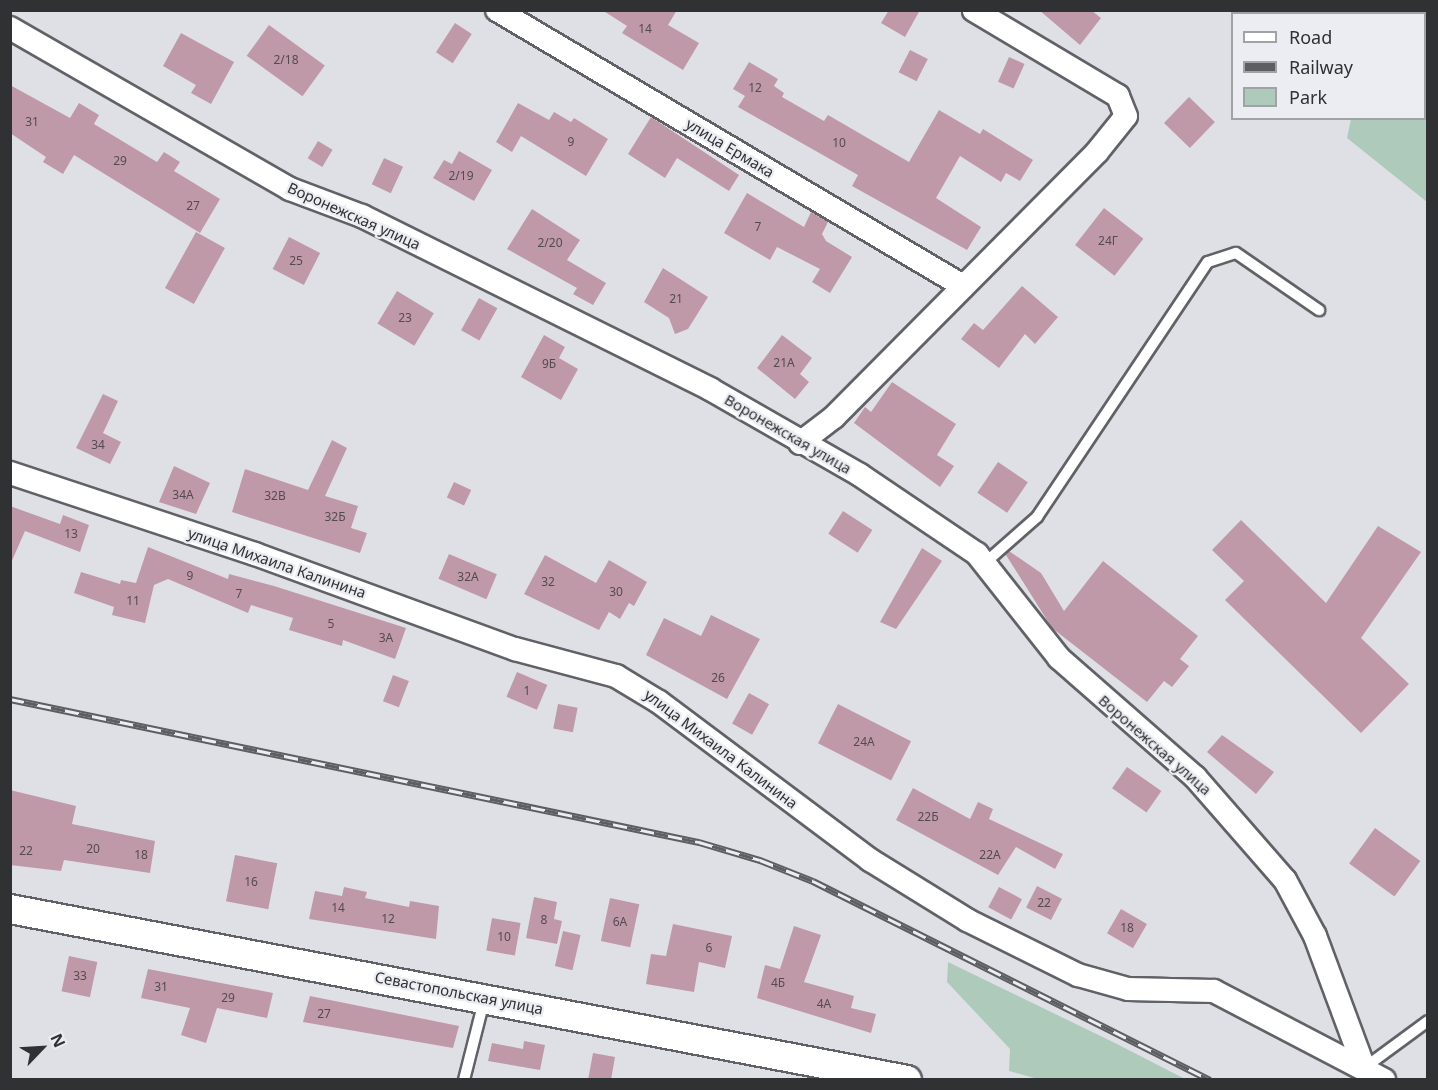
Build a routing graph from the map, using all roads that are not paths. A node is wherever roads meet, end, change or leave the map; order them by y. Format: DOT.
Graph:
graph roads {
  1 [pos="497,10"];
  2 [pos="974,10"];
  3 [pos="10,28"];
  4 [pos="963,286"];
  5 [pos="1319,310"];
  6 [pos="800,443"];
  7 [pos="10,473"];
  8 [pos="986,562"];
  9 [pos="10,909"];
  10 [pos="485,998"];
  11 [pos="1428,1021"];
  12 [pos="1364,1068"];
  13 [pos="464,1080"];
  14 [pos="907,1080"];
  15 [pos="1384,1080"];
  1 -- 4 [label="street, улица Ермака"];
  2 -- 4 [label="street"];
  3 -- 6 [label="street, Воронежская улица"];
  4 -- 6 [label="street"];
  5 -- 8 [label="lane"];
  6 -- 8 [label="street, Воронежская улица"];
  7 -- 12 [label="street, улица Михаила Калинина"];
  8 -- 12 [label="street, Воронежская улица"];
  9 -- 10 [label="street, Севастопольская улица"];
  10 -- 13 [label="lane"];
  10 -- 14 [label="street, Севастопольская улица"];
  11 -- 12 [label="lane"];
  12 -- 15 [label="street, улица Михаила Калинина"];
}
